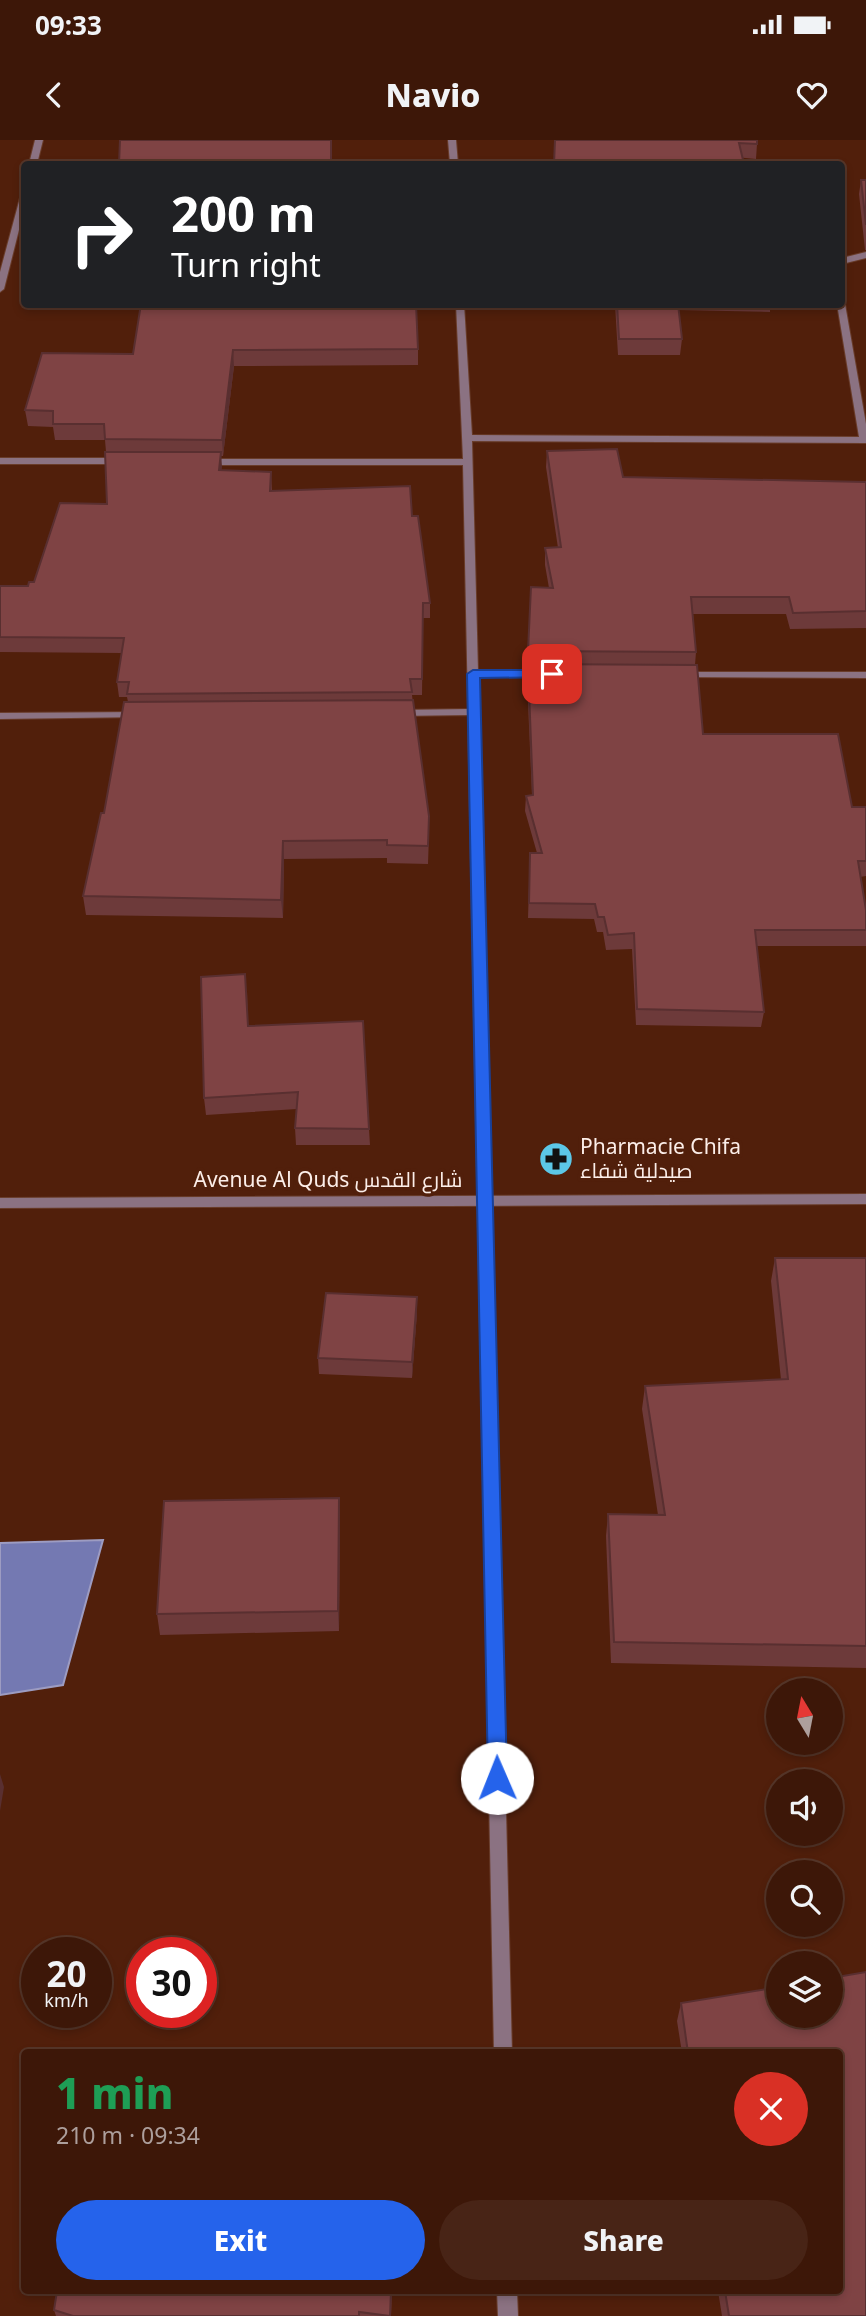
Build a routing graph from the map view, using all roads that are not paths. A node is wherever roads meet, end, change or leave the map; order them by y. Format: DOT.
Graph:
graph roads {
  1 [pos="39,140"];
  2 [pos="452,140"];
  3 [pos="34,161"];
  4 [pos="454,161"];
  5 [pos="21,208"];
  6 [pos="866,255"];
  7 [pos="845,260"];
  8 [pos="0,289"];
  9 [pos="460,308"];
  10 [pos="842,308"];
  11 [pos="467,438"];
  12 [pos="865,440"];
  13 [pos="0,461"];
  14 [pos="138,461"];
  15 [pos="192,461"];
  16 [pos="467,462"];
  17 [pos="473,674"];
  18 [pos="554,674"];
  19 [pos="663,675"];
  20 [pos="866,675"];
  21 [pos="474,712"];
  22 [pos="390,713"];
  23 [pos="153,715"];
  24 [pos="0,716"];
  25 [pos="866,1199"];
  26 [pos="486,1200"];
  27 [pos="0,1203"];
  28 [pos="503,2049"];
  29 [pos="507,2294"];
  30 [pos="508,2316"];
  1 -- 3 [label="street"];
  2 -- 4 [label="street"];
  5 -- 8 [label="street"];
  6 -- 7 [label="street"];
  9 -- 11 [label="street"];
  10 -- 12 [label="street"];
  11 -- 12 [label="street"];
  11 -- 16 [label="street"];
  13 -- 14 [label="street"];
  15 -- 16 [label="street"];
  16 -- 17 [label="street"];
  17 -- 18 [label="street"];
  17 -- 21 [label="street"];
  19 -- 20 [label="street"];
  21 -- 22 [label="street"];
  21 -- 26 [label="street"];
  23 -- 24 [label="street"];
  25 -- 26 [label="street, Avenue Al Quds شارع القدس"];
  26 -- 27 [label="street, Avenue Al Quds شارع القدس"];
  26 -- 28 [label="street"];
  29 -- 30 [label="street"];
}
